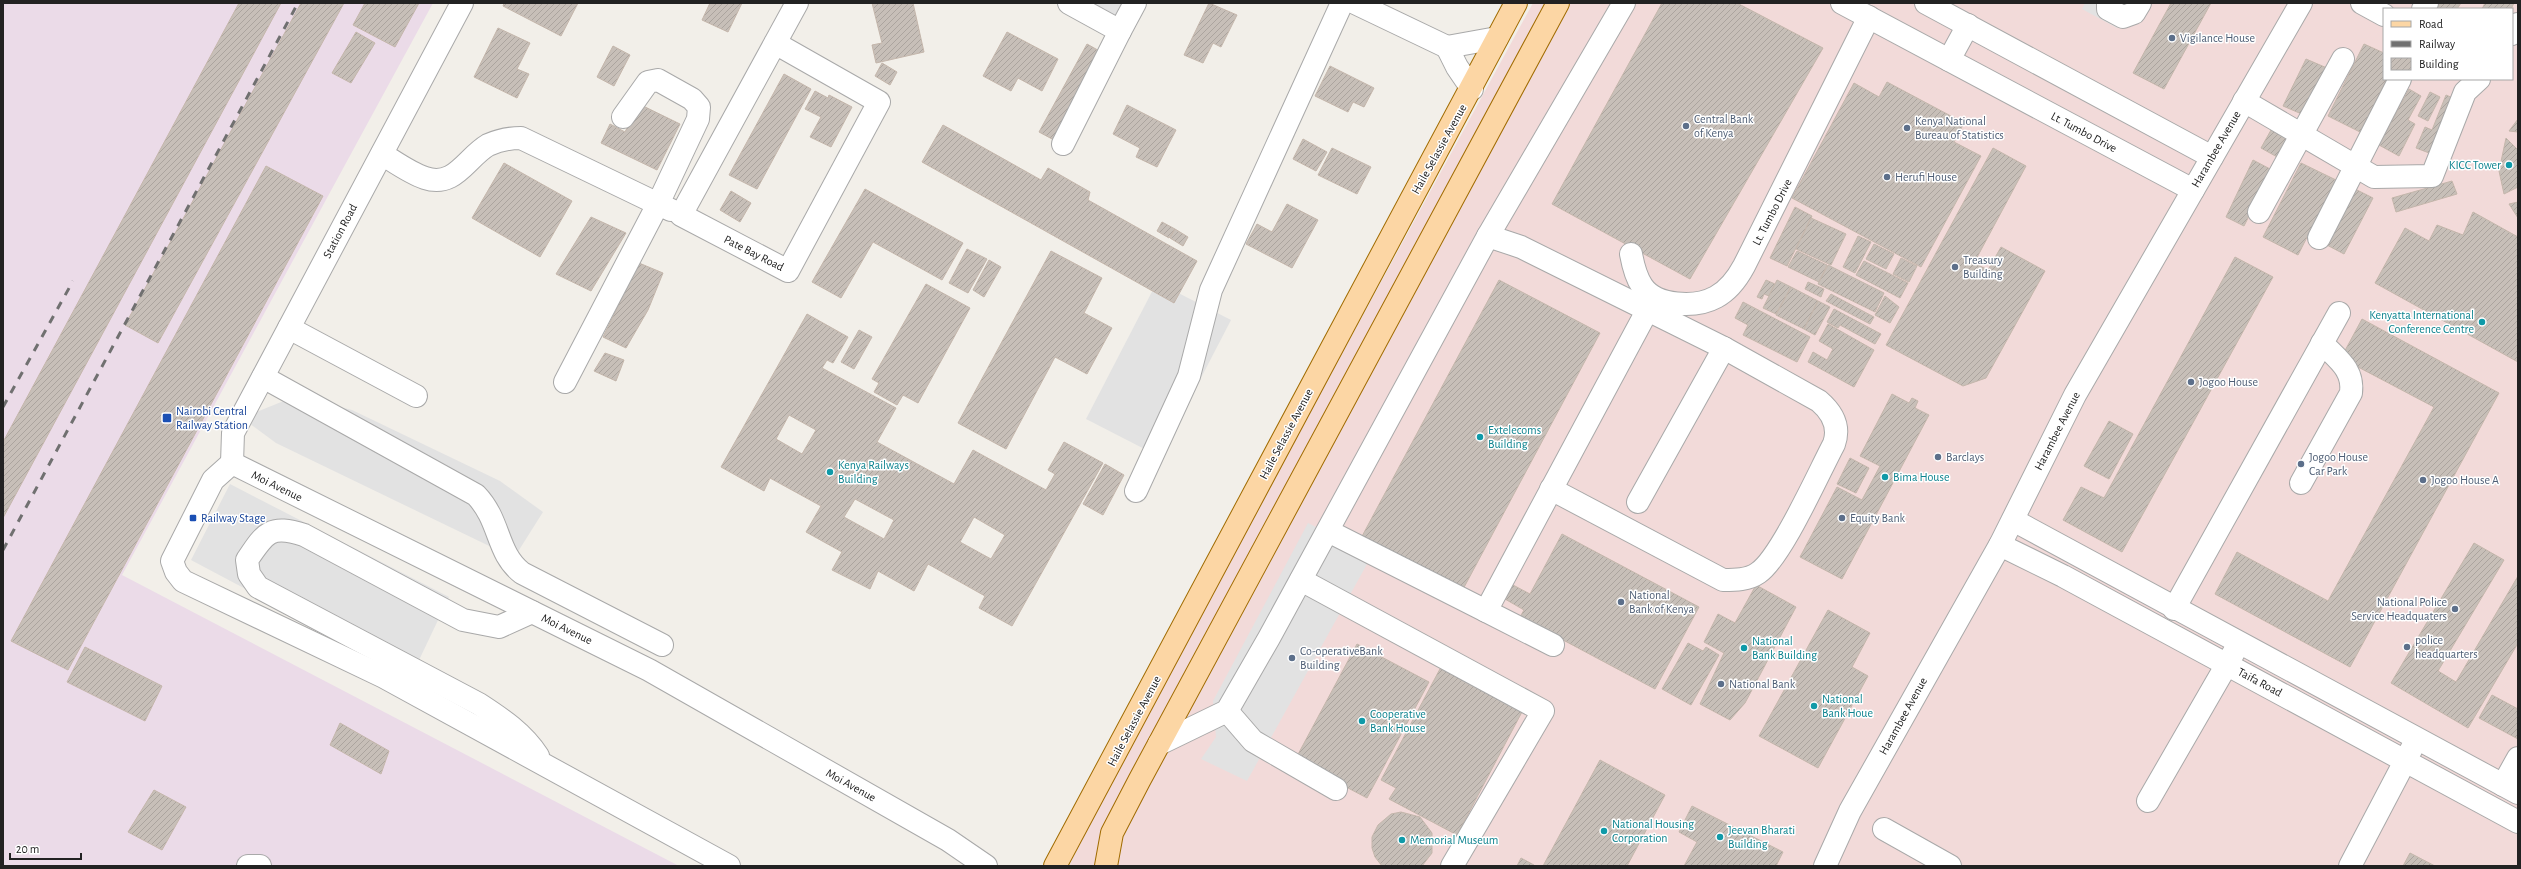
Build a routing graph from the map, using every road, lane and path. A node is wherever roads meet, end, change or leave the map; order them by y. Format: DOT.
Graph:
graph roads {
  1 [pos="462,3"];
  2 [pos="797,3"];
  3 [pos="1069,3"];
  4 [pos="1135,3"];
  5 [pos="1342,3"];
  6 [pos="1354,3"];
  7 [pos="1516,3"];
  8 [pos="1558,3"];
  9 [pos="1624,3"];
  10 [pos="1842,3"];
  11 [pos="1926,3"];
  12 [pos="2108,3"];
  13 [pos="2140,3"];
  14 [pos="2301,3"];
  15 [pos="2362,3"];
  16 [pos="2383,14"];
  17 [pos="1869,18"];
  18 [pos="1968,26"];
  19 [pos="1120,32"];
  20 [pos="1497,38"];
  21 [pos="775,43"];
  22 [pos="1447,47"];
  23 [pos="2343,59"];
  24 [pos="1949,60"];
  25 [pos="2400,80"];
  26 [pos="2478,80"];
  27 [pos="1472,88"];
  28 [pos="2244,101"];
  29 [pos="623,117"];
  30 [pos="2302,135"];
  31 [pos="1063,144"];
  32 [pos="382,154"];
  33 [pos="2212,157"];
  34 [pos="2356,167"];
  35 [pos="2193,190"];
  36 [pos="658,204"];
  37 [pos="2259,212"];
  38 [pos="681,215"];
  39 [pos="1488,236"];
  40 [pos="2319,238"];
  41 [pos="1631,254"];
  42 [pos="1647,311"];
  43 [pos="2339,313"];
  44 [pos="289,328"];
  45 [pos="2322,343"];
  46 [pos="1724,348"];
  47 [pos="263,376"];
  48 [pos="565,382"];
  49 [pos="416,396"];
  50 [pos="232,463"];
  51 [pos="2301,483"];
  52 [pos="1551,489"];
  53 [pos="1136,491"];
  54 [pos="1638,502"];
  55 [pos="2013,520"];
  56 [pos="1328,531"];
  57 [pos="2000,545"];
  58 [pos="1301,580"];
  59 [pos="2174,609"];
  60 [pos="1486,611"];
  61 [pos="532,612"];
  62 [pos="2239,644"];
  63 [pos="662,645"];
  64 [pos="1553,645"];
  65 [pos="2228,664"];
  66 [pos="1227,711"];
  67 [pos="2416,740"];
  68 [pos="1159,744"];
  69 [pos="2518,758"];
  70 [pos="2406,760"];
  71 [pos="543,764"];
  72 [pos="2510,789"];
  73 [pos="1336,790"];
  74 [pos="2148,801"];
  75 [pos="2518,822"];
  76 [pos="1884,829"];
  77 [pos="248,866"];
  78 [pos="260,866"];
  79 [pos="729,866"];
  80 [pos="986,866"];
  81 [pos="1055,866"];
  82 [pos="1106,866"];
  83 [pos="1452,866"];
  84 [pos="1825,866"];
  85 [pos="1950,866"];
  86 [pos="2350,866"];
  1 -- 32 [label="street, Station Road"];
  2 -- 21 [label="street"];
  3 -- 19 [label="street"];
  4 -- 19 [label="street"];
  5 -- 53 [label="street"];
  6 -- 22 [label="street"];
  7 -- 20 [label="main road, Haile Selassie Avenue"];
  8 -- 68 [label="main road"];
  9 -- 39 [label="street"];
  10 -- 17 [label="street, Lt. Tumbo Drive"];
  11 -- 18 [label="street"];
  12 -- 13 [label="street"];
  14 -- 28 [label="street, Harambee Avenue"];
  15 -- 16 [label="street"];
  17 -- 24 [label="street, Lt. Tumbo Drive"];
  17 -- 41 [label="street, Lt. Tumbo Drive"];
  18 -- 24 [label="street"];
  18 -- 33 [label="street"];
  19 -- 31 [label="street"];
  20 -- 22 [label="street"];
  20 -- 27 [label="main road, Haile Selassie Avenue"];
  21 -- 38 [label="street"];
  21 -- 38 [label="street, Pate Bay Road"];
  22 -- 27 [label="street"];
  23 -- 30 [label="street"];
  24 -- 35 [label="street, Lt. Tumbo Drive"];
  25 -- 34 [label="street"];
  26 -- 34 [label="street"];
  27 -- 81 [label="main road, Haile Selassie Avenue"];
  28 -- 30 [label="street"];
  28 -- 33 [label="street, Harambee Avenue"];
  29 -- 36 [label="street"];
  30 -- 34 [label="street"];
  30 -- 37 [label="street"];
  32 -- 36 [label="street"];
  32 -- 44 [label="street, Station Road"];
  33 -- 35 [label="street, Harambee Avenue"];
  34 -- 40 [label="street"];
  35 -- 55 [label="street, Harambee Avenue"];
  36 -- 38 [label="street"];
  36 -- 48 [label="street"];
  39 -- 42 [label="street"];
  39 -- 56 [label="street"];
  42 -- 46 [label="street"];
  42 -- 52 [label="street"];
  43 -- 45 [label="street"];
  44 -- 47 [label="street, Station Road"];
  44 -- 49 [label="street"];
  45 -- 51 [label="street"];
  45 -- 59 [label="street"];
  46 -- 52 [label="street"];
  46 -- 54 [label="street"];
  47 -- 50 [label="street, Station Road"];
  47 -- 63 [label="street"];
  50 -- 61 [label="street, Moi Avenue"];
  50 -- 71 [label="street"];
  52 -- 60 [label="street"];
  55 -- 57 [label="street, Harambee Avenue"];
  55 -- 59 [label="street, Taifa Road"];
  56 -- 58 [label="street"];
  56 -- 60 [label="street"];
  57 -- 65 [label="street, Taifa Road"];
  57 -- 84 [label="street, Harambee Avenue"];
  58 -- 66 [label="street"];
  58 -- 83 [label="street"];
  59 -- 62 [label="street, Taifa Road"];
  60 -- 64 [label="street"];
  61 -- 71 [label="street"];
  61 -- 80 [label="street, Moi Avenue"];
  62 -- 65 [label="street"];
  62 -- 67 [label="street, Taifa Road"];
  65 -- 70 [label="street, Taifa Road"];
  65 -- 74 [label="street"];
  66 -- 68 [label="street"];
  66 -- 73 [label="street"];
  67 -- 70 [label="street"];
  67 -- 72 [label="street, Taifa Road"];
  68 -- 82 [label="main road"];
  69 -- 72 [label="street"];
  70 -- 75 [label="street, Taifa Road"];
  70 -- 86 [label="street"];
  71 -- 79 [label="street"];
  76 -- 85 [label="street"];
  77 -- 78 [label="street"];
}
